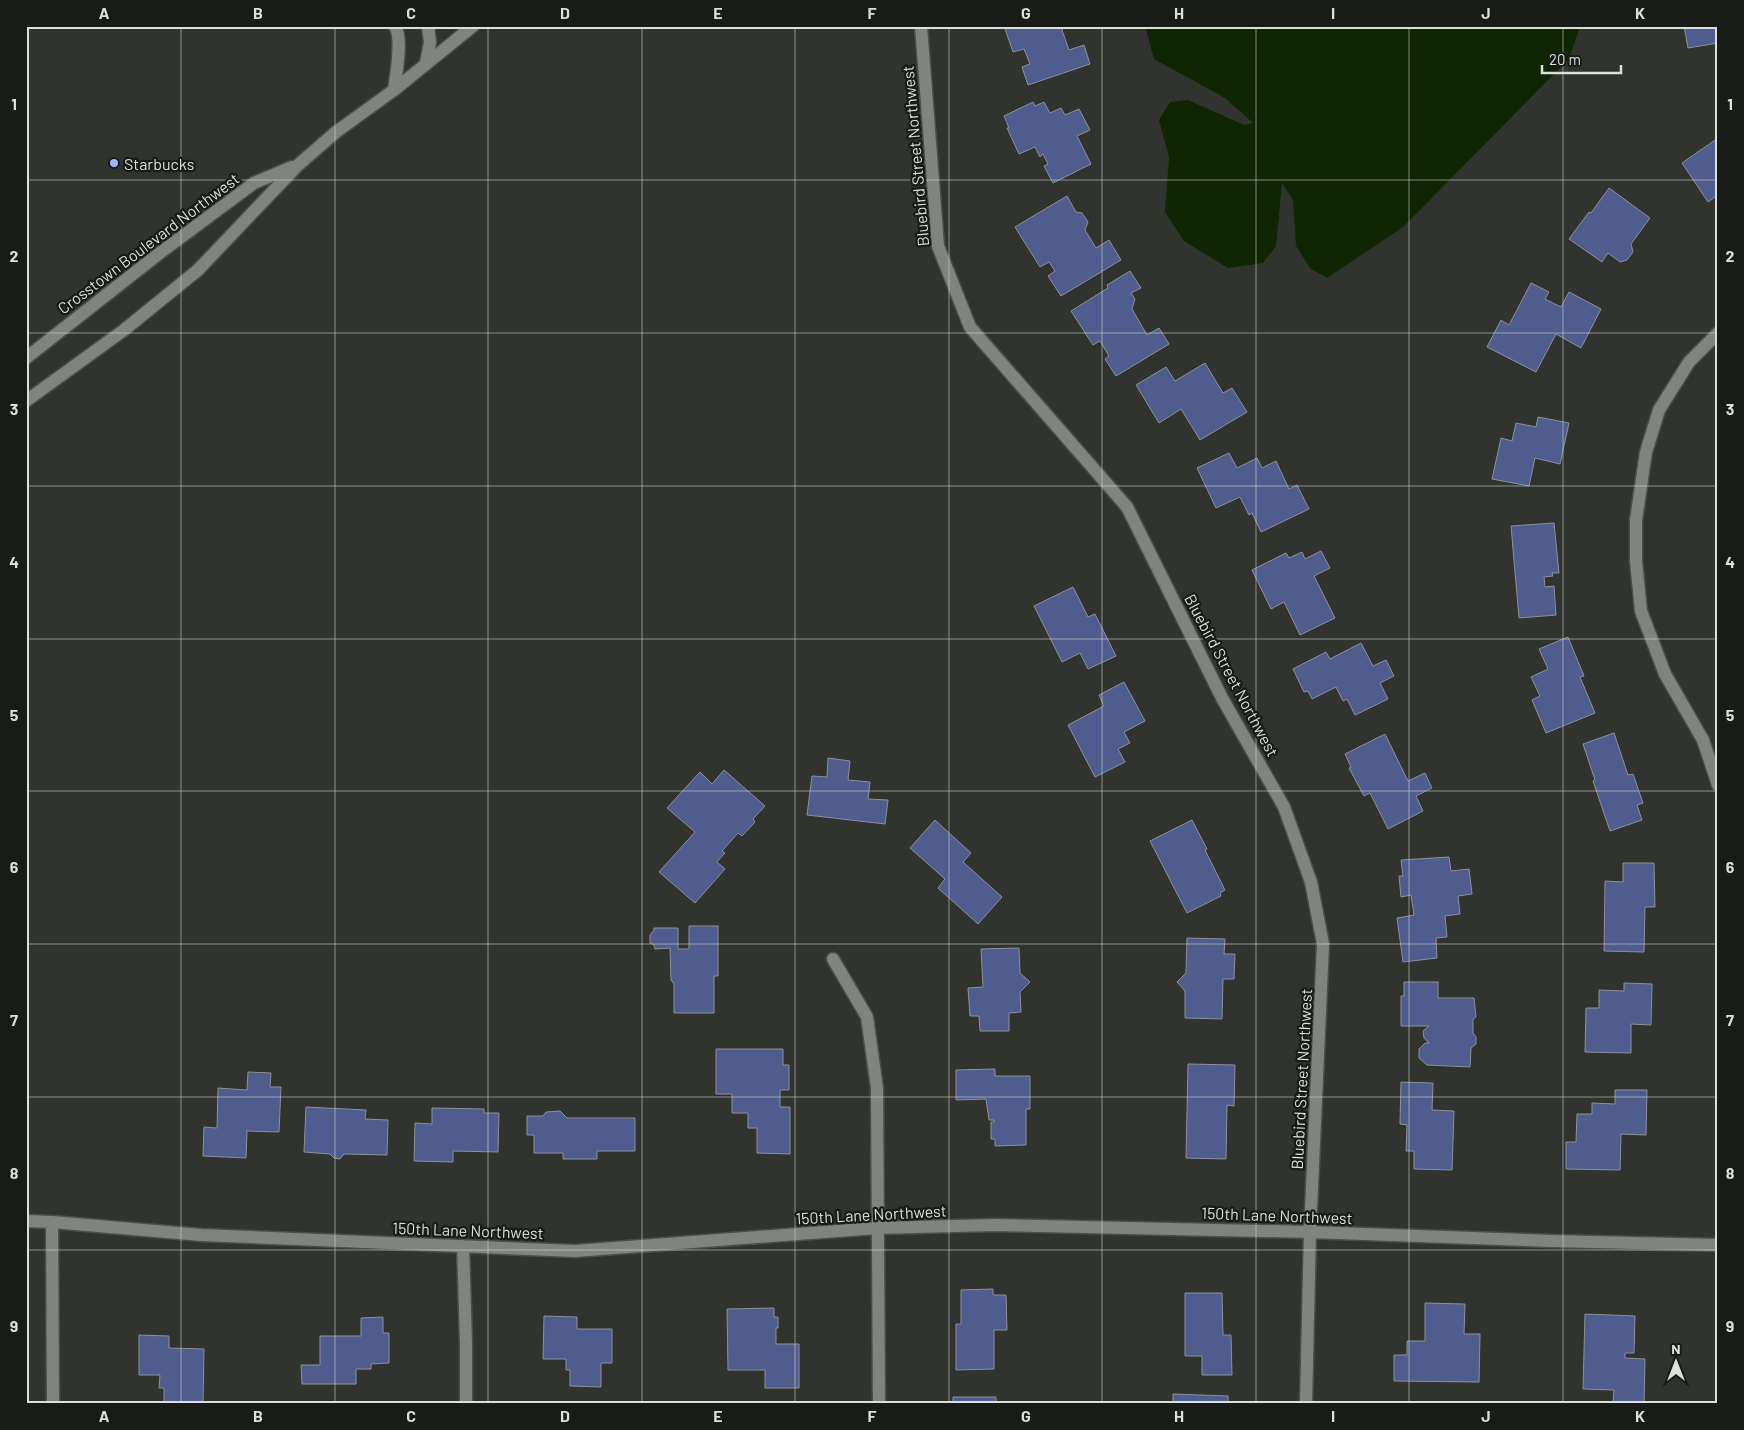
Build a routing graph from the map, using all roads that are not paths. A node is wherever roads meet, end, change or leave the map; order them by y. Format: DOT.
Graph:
graph roads {
  1 [pos="395,26"];
  2 [pos="428,26"];
  3 [pos="472,26"];
  4 [pos="921,26"];
  5 [pos="426,63"];
  6 [pos="394,90"];
  7 [pos="296,166"];
  8 [pos="1718,333"];
  9 [pos="26,358"];
  10 [pos="26,401"];
  11 [pos="1718,786"];
  12 [pos="834,959"];
  13 [pos="26,1221"];
  14 [pos="52,1222"];
  15 [pos="877,1228"];
  16 [pos="1310,1232"];
  17 [pos="1718,1245"];
  18 [pos="462,1246"];
  19 [pos="53,1404"];
  20 [pos="466,1404"];
  21 [pos="880,1404"];
  22 [pos="1306,1404"];
  1 -- 6 [label="street"];
  2 -- 5 [label="street"];
  3 -- 5 [label="street, Crosstown Boulevard Northwest"];
  4 -- 16 [label="street, Bluebird Street Northwest"];
  5 -- 6 [label="street, Crosstown Boulevard Northwest"];
  6 -- 7 [label="street, Crosstown Boulevard Northwest"];
  7 -- 9 [label="street, Crosstown Boulevard Northwest"];
  7 -- 10 [label="street, Crosstown Boulevard Northwest"];
  8 -- 11 [label="street"];
  12 -- 15 [label="street"];
  13 -- 14 [label="street, 150th Lane Northwest"];
  14 -- 18 [label="street, 150th Lane Northwest"];
  14 -- 19 [label="street"];
  15 -- 16 [label="street, 150th Lane Northwest"];
  15 -- 18 [label="street, 150th Lane Northwest"];
  15 -- 21 [label="street"];
  16 -- 17 [label="street, 150th Lane Northwest"];
  16 -- 22 [label="street, Bluebird Street Northwest"];
  18 -- 20 [label="street"];
}
